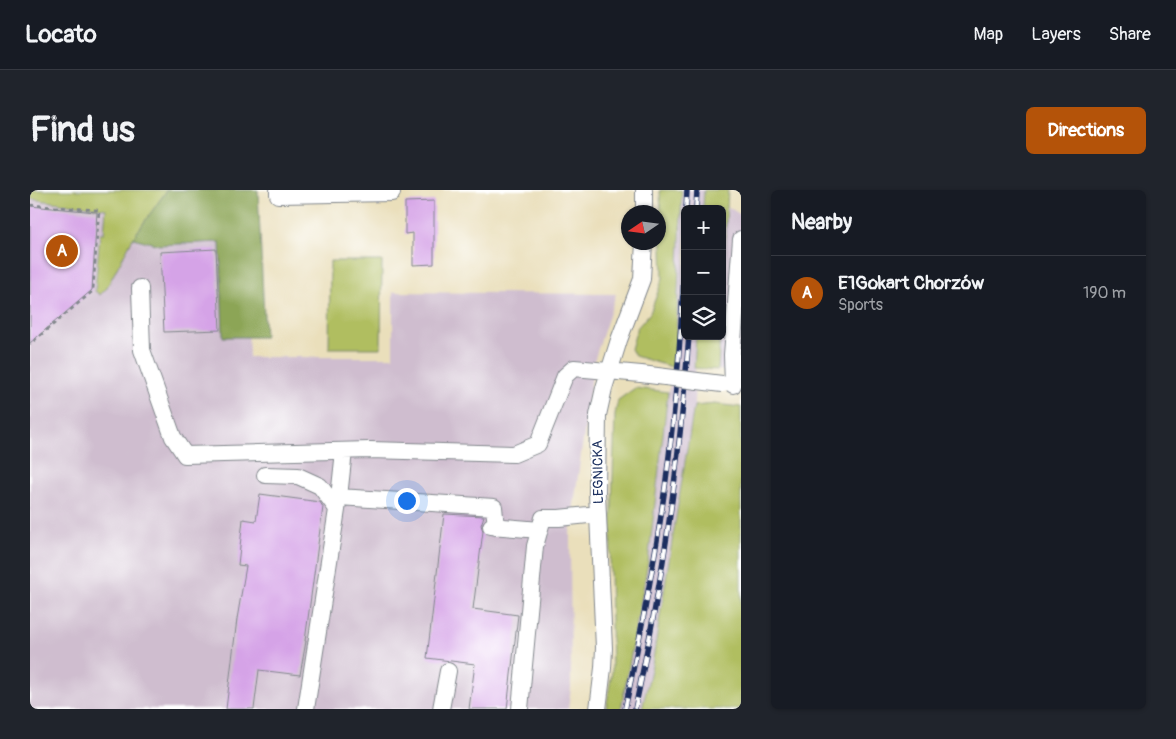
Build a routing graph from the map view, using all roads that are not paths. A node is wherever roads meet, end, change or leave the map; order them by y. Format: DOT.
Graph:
graph roads {
  1 [pos="278,190"];
  2 [pos="392,190"];
  3 [pos="644,190"];
  4 [pos="644,205"];
  5 [pos="741,239"];
  6 [pos="644,250"];
  7 [pos="140,288"];
  8 [pos="609,370"];
  9 [pos="732,385"];
  10 [pos="344,451"];
  11 [pos="264,475"];
  12 [pos="339,498"];
  13 [pos="598,514"];
  14 [pos="540,530"];
  15 [pos="448,672"];
  16 [pos="306,709"];
  17 [pos="441,709"];
  18 [pos="520,709"];
  19 [pos="598,709"];
  1 -- 2 [label="street"];
  3 -- 4 [label="street"];
  5 -- 9 [label="street"];
  6 -- 8 [label="street, LEGNICKA"];
  7 -- 10 [label="street"];
  8 -- 9 [label="street, bridge"];
  8 -- 10 [label="street"];
  8 -- 13 [label="street, LEGNICKA"];
  10 -- 12 [label="street"];
  11 -- 12 [label="street"];
  12 -- 14 [label="street"];
  12 -- 16 [label="street"];
  13 -- 14 [label="street"];
  13 -- 19 [label="street, LEGNICKA"];
  14 -- 18 [label="street"];
  15 -- 17 [label="street"];
}
